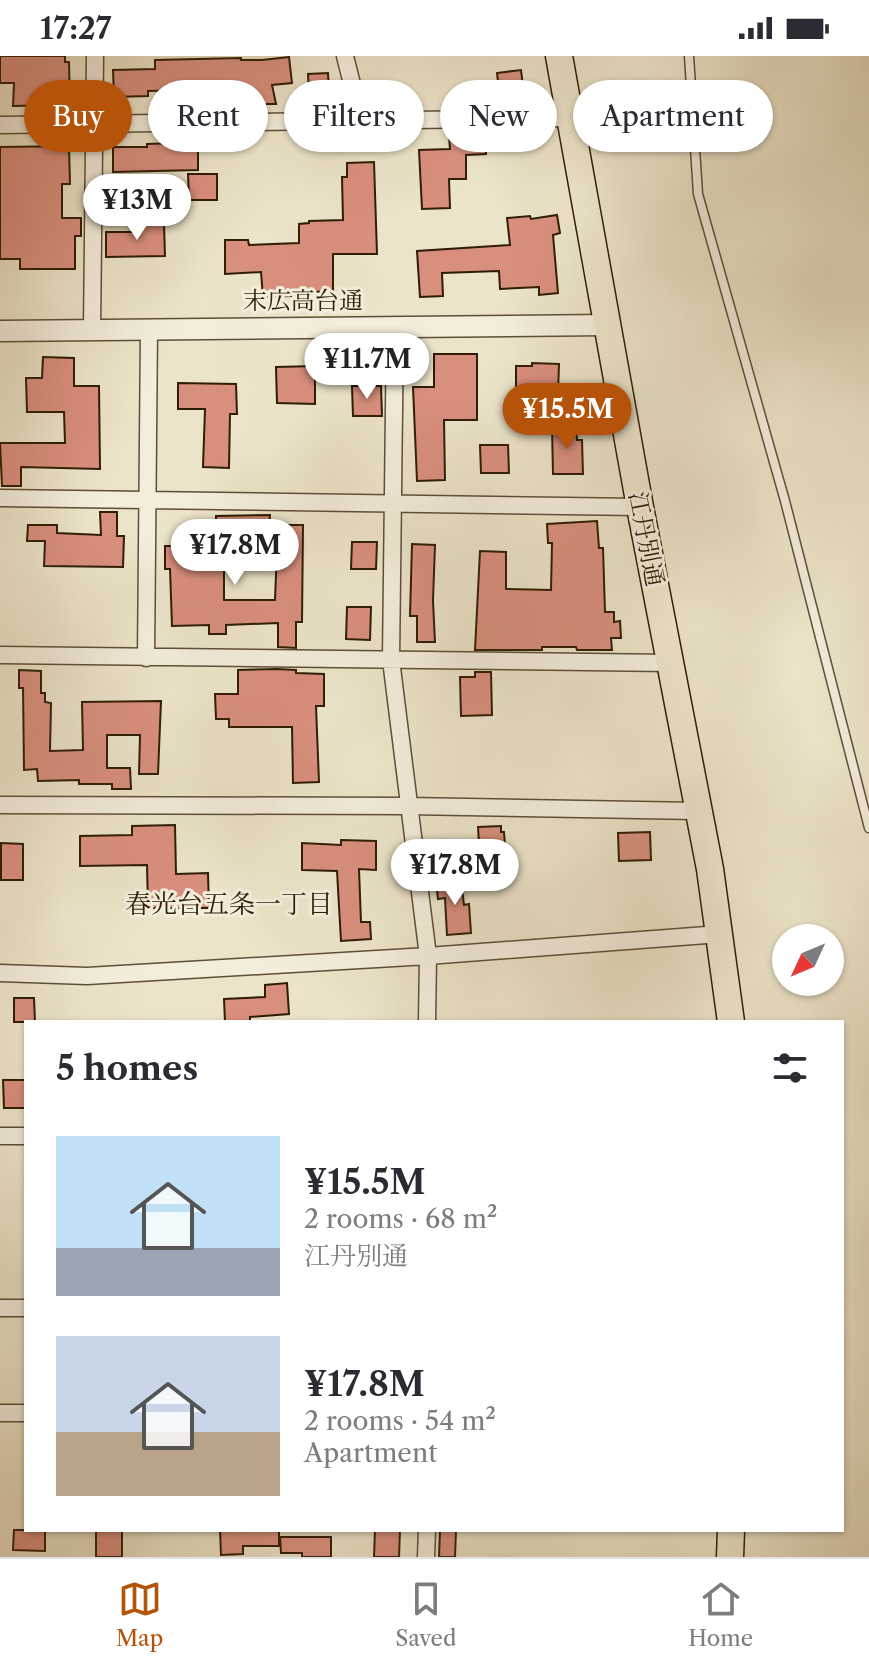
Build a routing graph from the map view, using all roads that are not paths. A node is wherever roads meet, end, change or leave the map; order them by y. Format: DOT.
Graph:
graph roads {
  1 [pos="95,56"];
  2 [pos="345,56"];
  3 [pos="559,56"];
  4 [pos="689,56"];
  5 [pos="95,80"];
  6 [pos="351,80"];
  7 [pos="571,118"];
  8 [pos="424,119"];
  9 [pos="284,121"];
  10 [pos="132,124"];
  11 [pos="0,125"];
  12 [pos="24,125"];
  13 [pos="95,152"];
  14 [pos="607,325"];
  15 [pos="395,326"];
  16 [pos="149,328"];
  17 [pos="92,330"];
  18 [pos="0,331"];
  19 [pos="0,498"];
  20 [pos="149,501"];
  21 [pos="393,503"];
  22 [pos="640,507"];
  23 [pos="0,655"];
  24 [pos="146,658"];
  25 [pos="391,660"];
  26 [pos="670,663"];
  27 [pos="0,805"];
  28 [pos="408,806"];
  29 [pos="697,811"];
  30 [pos="869,828"];
  31 [pos="720,934"];
  32 [pos="428,956"];
  33 [pos="0,973"];
  34 [pos="427,1020"];
  35 [pos="731,1020"];
  36 [pos="0,1136"];
  37 [pos="24,1136"];
  38 [pos="0,1308"];
  39 [pos="24,1308"];
  40 [pos="0,1413"];
  41 [pos="24,1413"];
  42 [pos="427,1532"];
  43 [pos="426,1557"];
  1 -- 5 [label="street"];
  2 -- 6 [label="street"];
  3 -- 7 [label="main road, 江丹別通"];
  4 -- 30 [label="lane"];
  7 -- 8 [label="street"];
  7 -- 14 [label="main road, 江丹別通"];
  9 -- 10 [label="street"];
  11 -- 12 [label="street"];
  13 -- 17 [label="street"];
  14 -- 15 [label="street, 末広高台通"];
  14 -- 22 [label="main road, 江丹別通"];
  15 -- 16 [label="street, 末広高台通"];
  15 -- 21 [label="street"];
  16 -- 17 [label="street, 末広高台通"];
  16 -- 20 [label="street"];
  17 -- 18 [label="street, 末広高台通"];
  19 -- 20 [label="street"];
  20 -- 21 [label="street"];
  20 -- 24 [label="street"];
  21 -- 22 [label="street"];
  21 -- 25 [label="street"];
  22 -- 26 [label="main road, 江丹別通"];
  23 -- 24 [label="street"];
  24 -- 25 [label="street"];
  25 -- 26 [label="street"];
  25 -- 28 [label="street"];
  26 -- 29 [label="main road, 江丹別通"];
  27 -- 28 [label="street"];
  28 -- 29 [label="street"];
  28 -- 32 [label="street"];
  29 -- 31 [label="main road, 江丹別通"];
  31 -- 32 [label="street"];
  31 -- 35 [label="main road, 江丹別通"];
  32 -- 33 [label="street"];
  32 -- 34 [label="street"];
  36 -- 37 [label="street"];
  38 -- 39 [label="street"];
  40 -- 41 [label="street"];
  42 -- 43 [label="street"];
}
